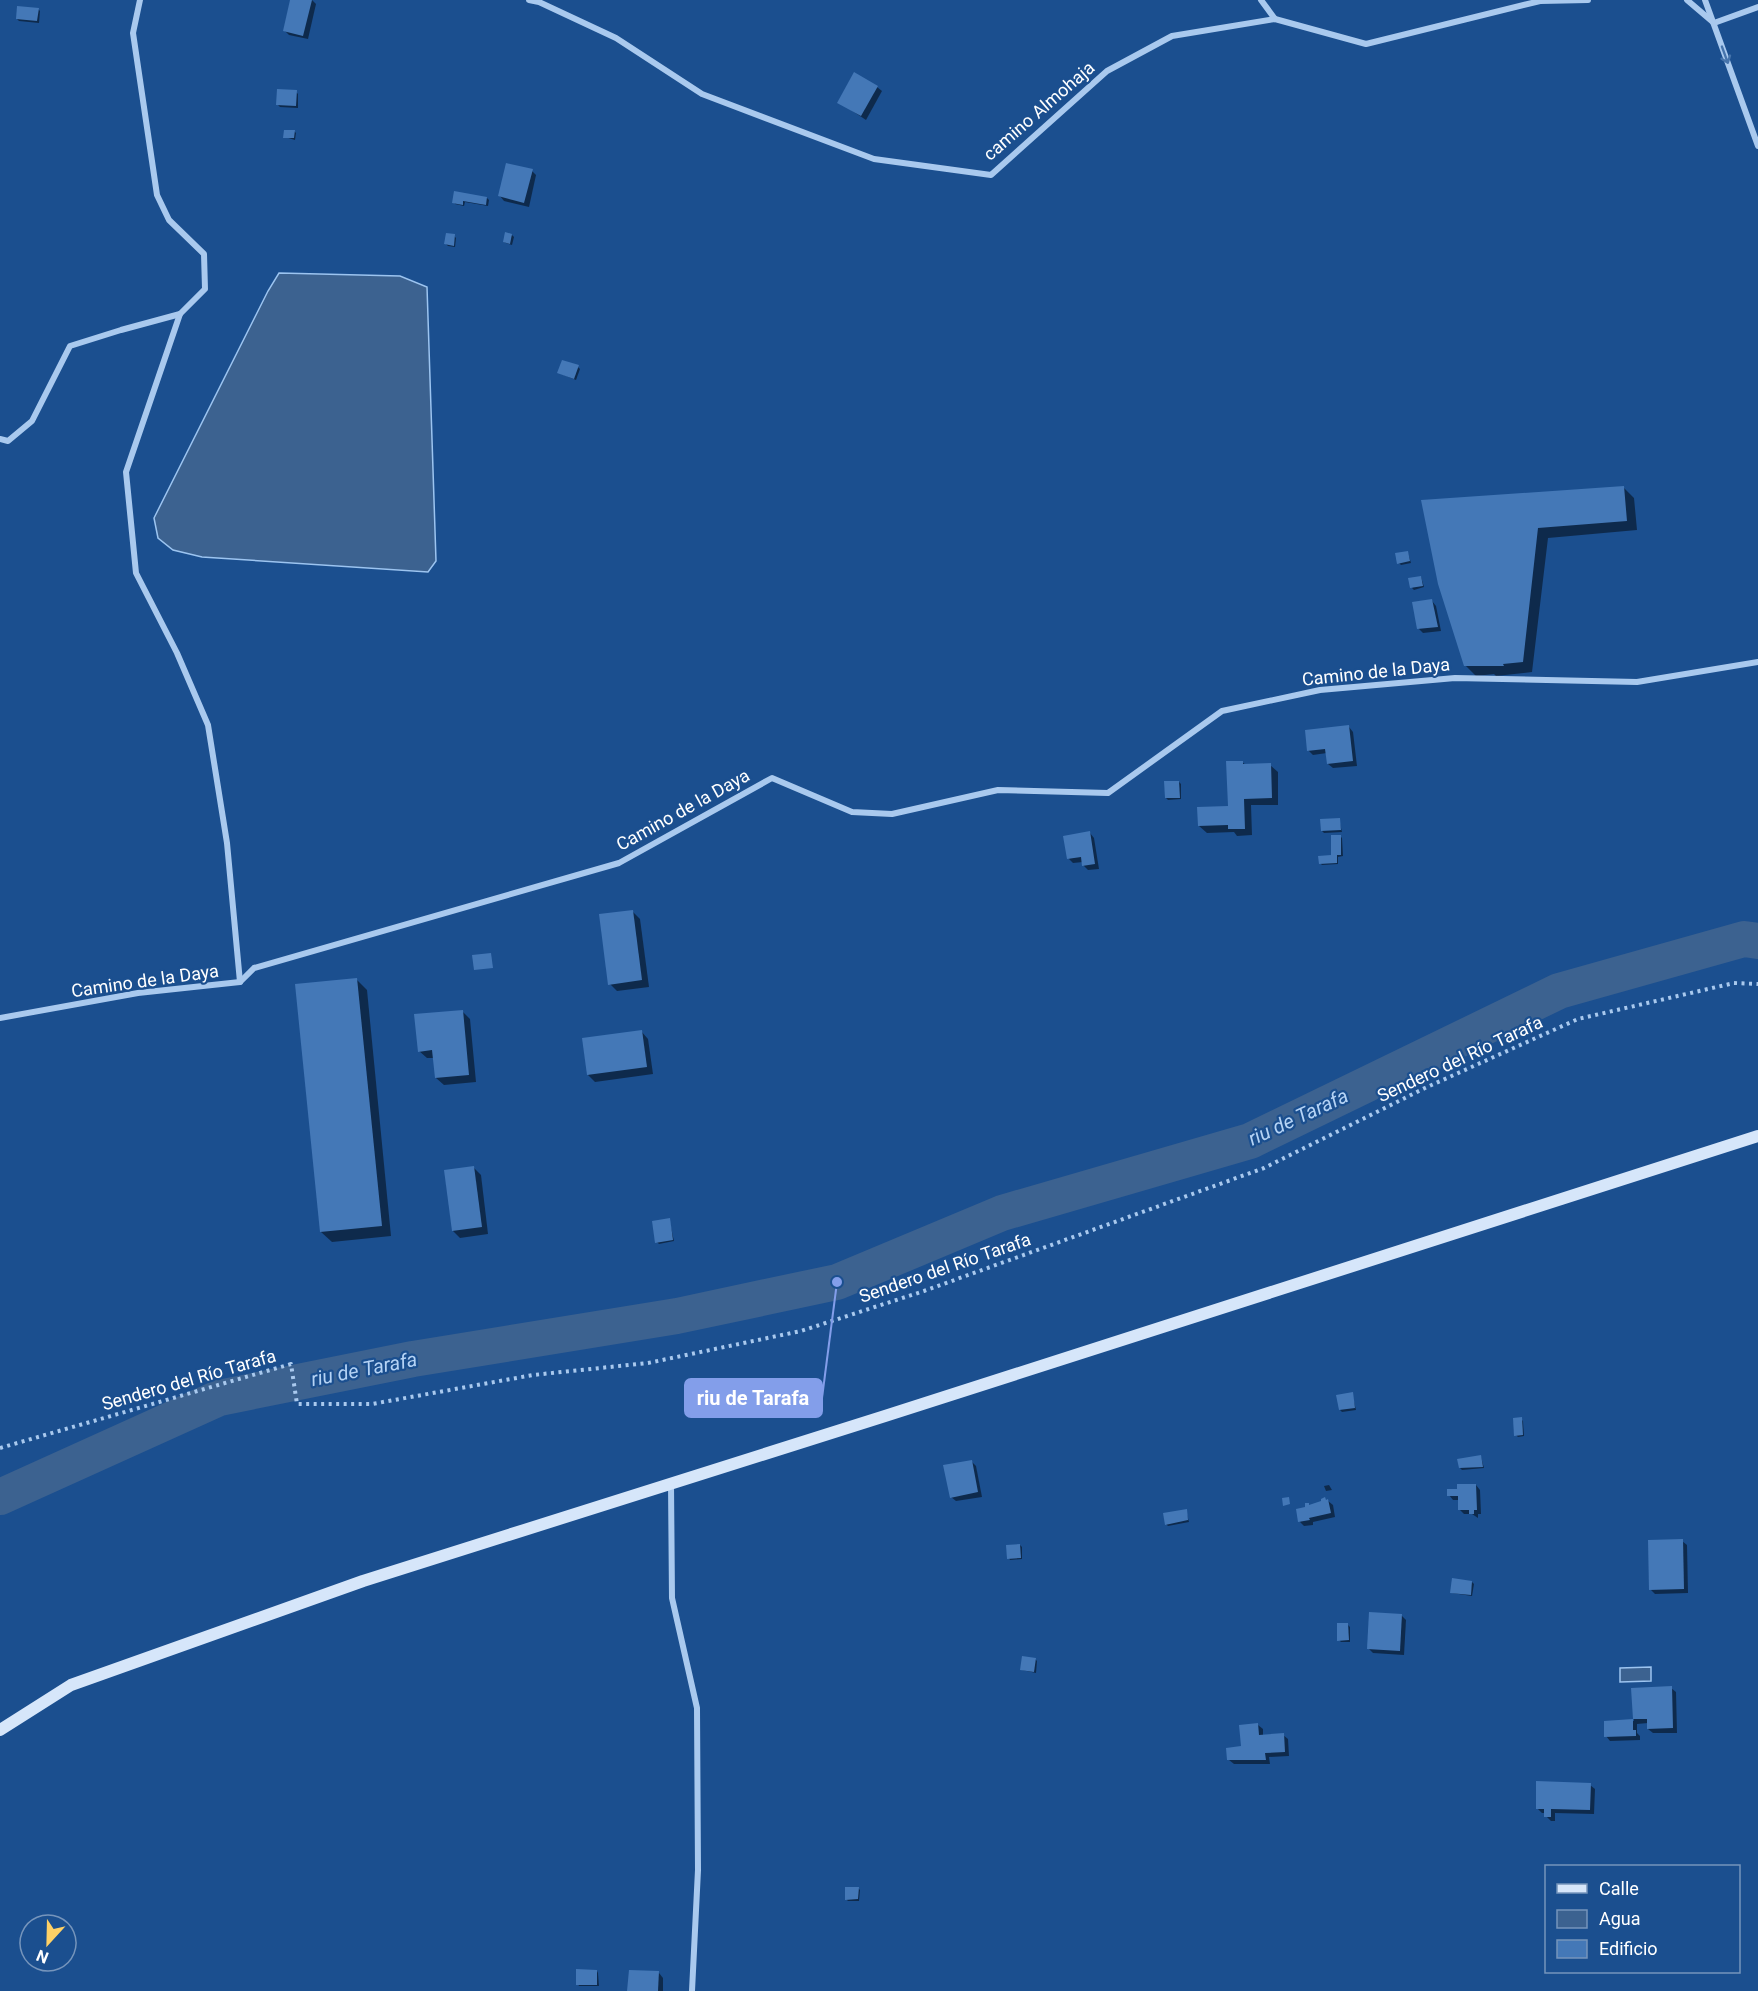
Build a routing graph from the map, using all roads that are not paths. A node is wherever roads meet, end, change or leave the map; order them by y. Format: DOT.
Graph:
graph roads {
  1 [pos="140,0"];
  2 [pos="529,0"];
  3 [pos="1261,0"];
  4 [pos="1588,0"];
  5 [pos="1687,0"];
  6 [pos="1705,0"];
  7 [pos="1758,7"];
  8 [pos="1275,19"];
  9 [pos="1714,23"];
  10 [pos="1758,146"];
  11 [pos="180,314"];
  12 [pos="0,439"];
  13 [pos="1758,663"];
  14 [pos="240,982"];
  15 [pos="0,1018"];
  16 [pos="1758,1137"];
  17 [pos="671,1484"];
  18 [pos="0,1730"];
  19 [pos="692,1991"];
  1 -- 11 [label="street"];
  2 -- 8 [label="street, camino Almohaja"];
  3 -- 8 [label="street"];
  4 -- 8 [label="street, camino Almohaja"];
  5 -- 9 [label="street"];
  6 -- 9 [label="street"];
  7 -- 9 [label="street"];
  9 -- 10 [label="street, one-way"];
  11 -- 12 [label="street"];
  11 -- 14 [label="street"];
  13 -- 14 [label="street, Camino de la Daya"];
  14 -- 15 [label="street, Camino de la Daya"];
  16 -- 17 [label="main road"];
  17 -- 18 [label="main road"];
  17 -- 19 [label="street"];
}
